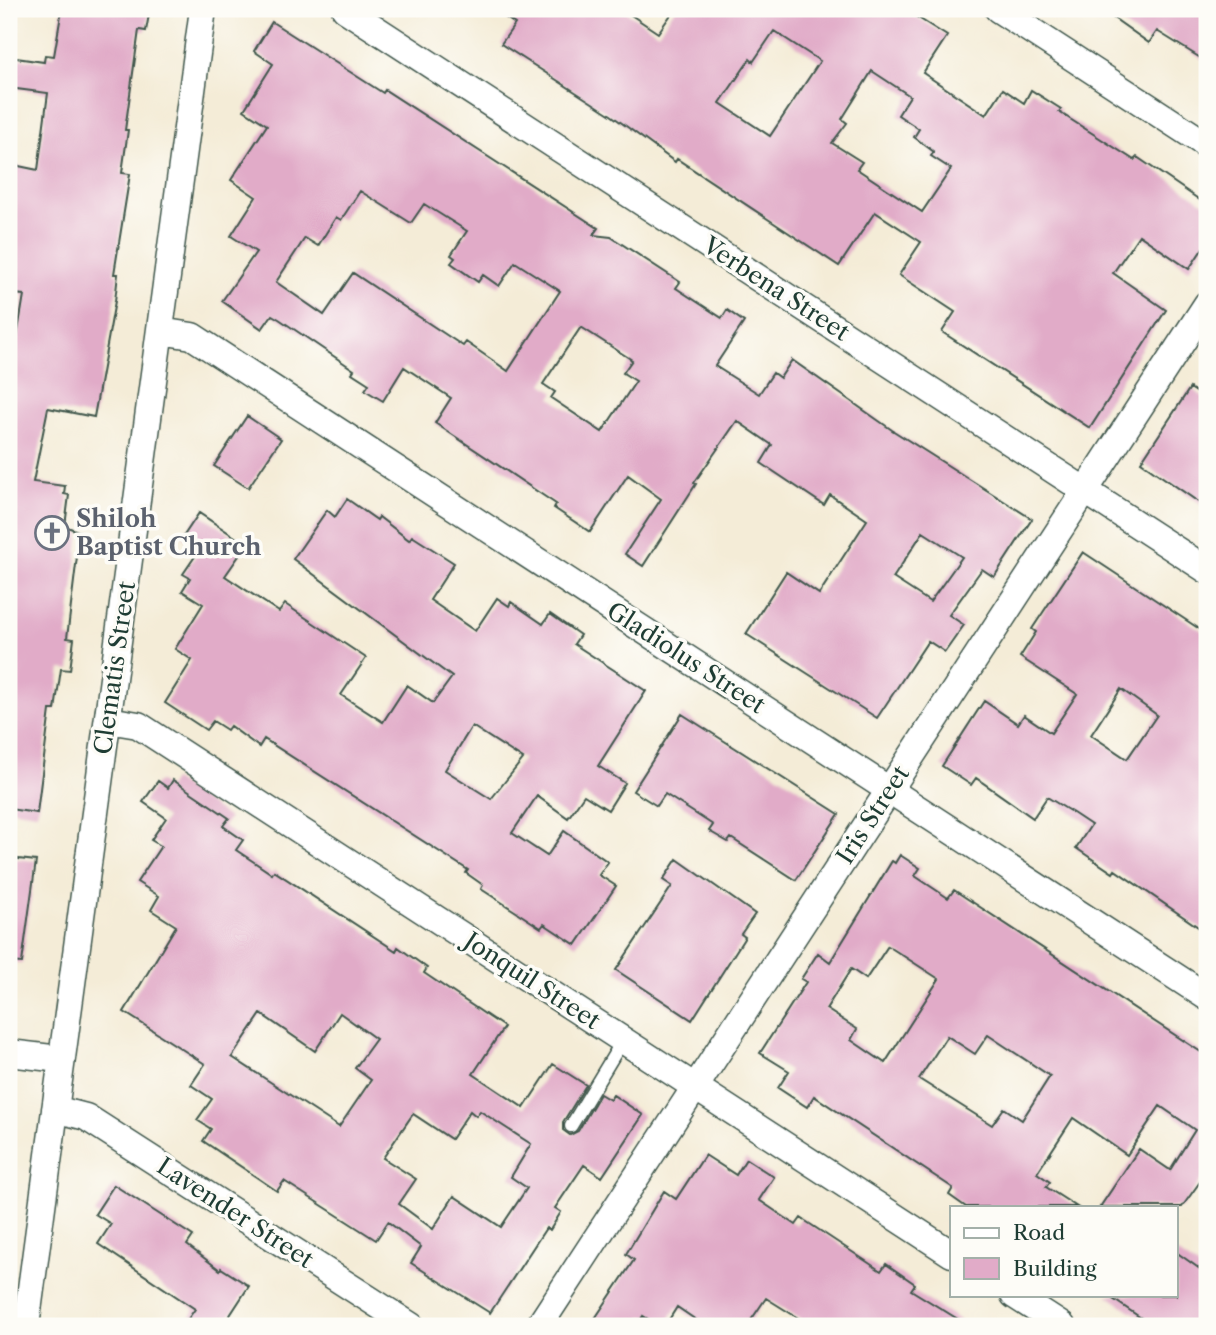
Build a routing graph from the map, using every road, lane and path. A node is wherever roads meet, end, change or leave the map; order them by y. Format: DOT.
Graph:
graph roads {
  1 [pos="203,9"];
  2 [pos="345,9"];
  3 [pos="998,9"];
  4 [pos="1207,145"];
  5 [pos="1207,304"];
  6 [pos="160,331"];
  7 [pos="1085,491"];
  8 [pos="1207,570"];
  9 [pos="108,720"];
  10 [pos="889,790"];
  11 [pos="1207,997"];
  12 [pos="623,1040"];
  13 [pos="9,1053"];
  14 [pos="60,1059"];
  15 [pos="695,1087"];
  16 [pos="55,1109"];
  17 [pos="571,1126"];
  18 [pos="950,1253"];
  19 [pos="1016,1296"];
  20 [pos="26,1326"];
  21 [pos="411,1326"];
  22 [pos="539,1326"];
  23 [pos="1062,1326"];
  1 -- 6 [label="street, Clematis Street"];
  2 -- 7 [label="street, Verbena Street"];
  3 -- 4 [label="street"];
  5 -- 7 [label="street, Iris Street"];
  6 -- 9 [label="street, Clematis Street"];
  6 -- 10 [label="street, Gladiolus Street"];
  7 -- 8 [label="street, Verbena Street"];
  7 -- 10 [label="street, Iris Street"];
  9 -- 12 [label="street, Jonquil Street"];
  9 -- 14 [label="street, Clematis Street"];
  10 -- 11 [label="street, Gladiolus Street"];
  10 -- 15 [label="street, Iris Street"];
  12 -- 15 [label="street, Jonquil Street"];
  12 -- 17 [label="lane"];
  13 -- 14 [label="street"];
  14 -- 16 [label="street, Clematis Street"];
  15 -- 18 [label="street, Jonquil Street"];
  15 -- 22 [label="street, Iris Street"];
  16 -- 20 [label="street, Clematis Street"];
  16 -- 21 [label="street, Lavender Street"];
  19 -- 23 [label="street"];
}
